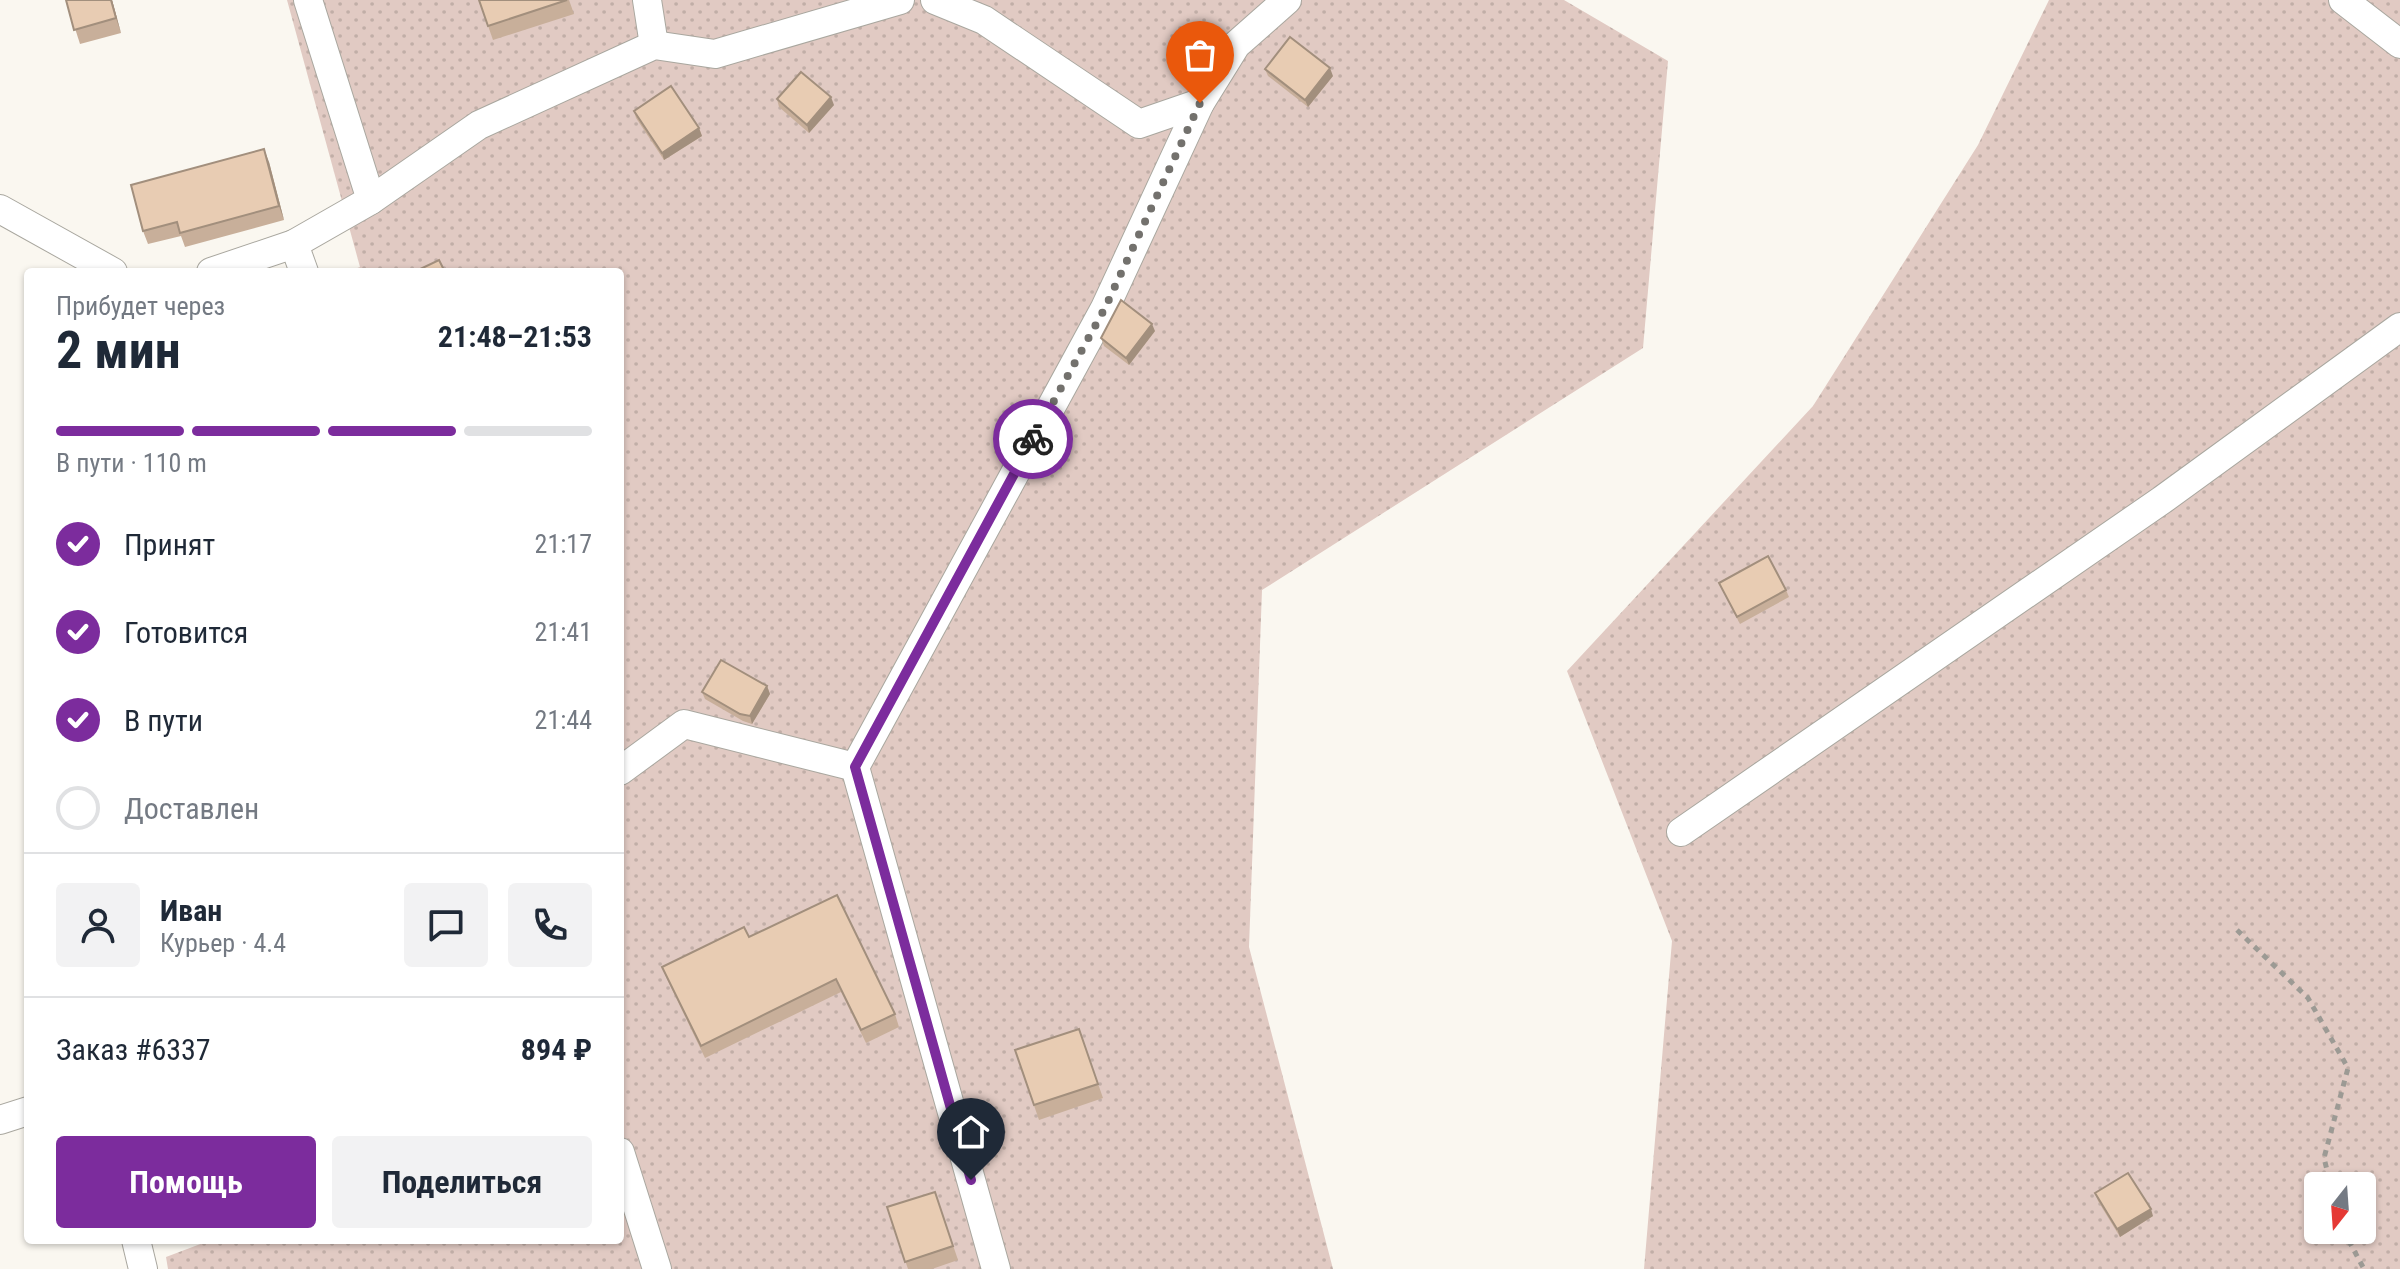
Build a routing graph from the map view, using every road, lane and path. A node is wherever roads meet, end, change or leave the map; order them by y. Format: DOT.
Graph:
graph roads {
  1 [pos="308,0"];
  2 [pos="647,0"];
  3 [pos="900,0"];
  4 [pos="935,0"];
  5 [pos="1287,0"];
  6 [pos="2343,0"];
  7 [pos="2400,44"];
  8 [pos="654,45"];
  9 [pos="1200,103"];
  10 [pos="371,200"];
  11 [pos="0,209"];
  12 [pos="294,244"];
  13 [pos="74,262"];
  14 [pos="97,268"];
  15 [pos="223,268"];
  16 [pos="303,268"];
  17 [pos="2400,327"];
  18 [pos="855,767"];
  19 [pos="624,768"];
  20 [pos="1681,832"];
  21 [pos="2237,930"];
  22 [pos="24,1112"];
  23 [pos="0,1120"];
  24 [pos="624,1165"];
  25 [pos="2328,1172"];
  26 [pos="137,1244"];
  27 [pos="2351,1244"];
  28 [pos="143,1269"];
  29 [pos="657,1269"];
  30 [pos="996,1269"];
  31 [pos="2364,1269"];
  1 -- 10 [label="lane"];
  2 -- 8 [label="lane"];
  3 -- 8 [label="lane"];
  4 -- 9 [label="lane"];
  5 -- 9 [label="lane"];
  6 -- 7 [label="lane"];
  8 -- 10 [label="lane"];
  9 -- 18 [label="lane"];
  10 -- 12 [label="lane"];
  11 -- 13 [label="lane"];
  12 -- 15 [label="lane"];
  12 -- 16 [label="lane"];
  13 -- 14 [label="lane"];
  17 -- 20 [label="lane"];
  18 -- 19 [label="lane"];
  18 -- 30 [label="lane"];
  21 -- 25 [label="path"];
  22 -- 23 [label="lane"];
  24 -- 29 [label="lane"];
  26 -- 28 [label="lane"];
  27 -- 31 [label="path"];
}
